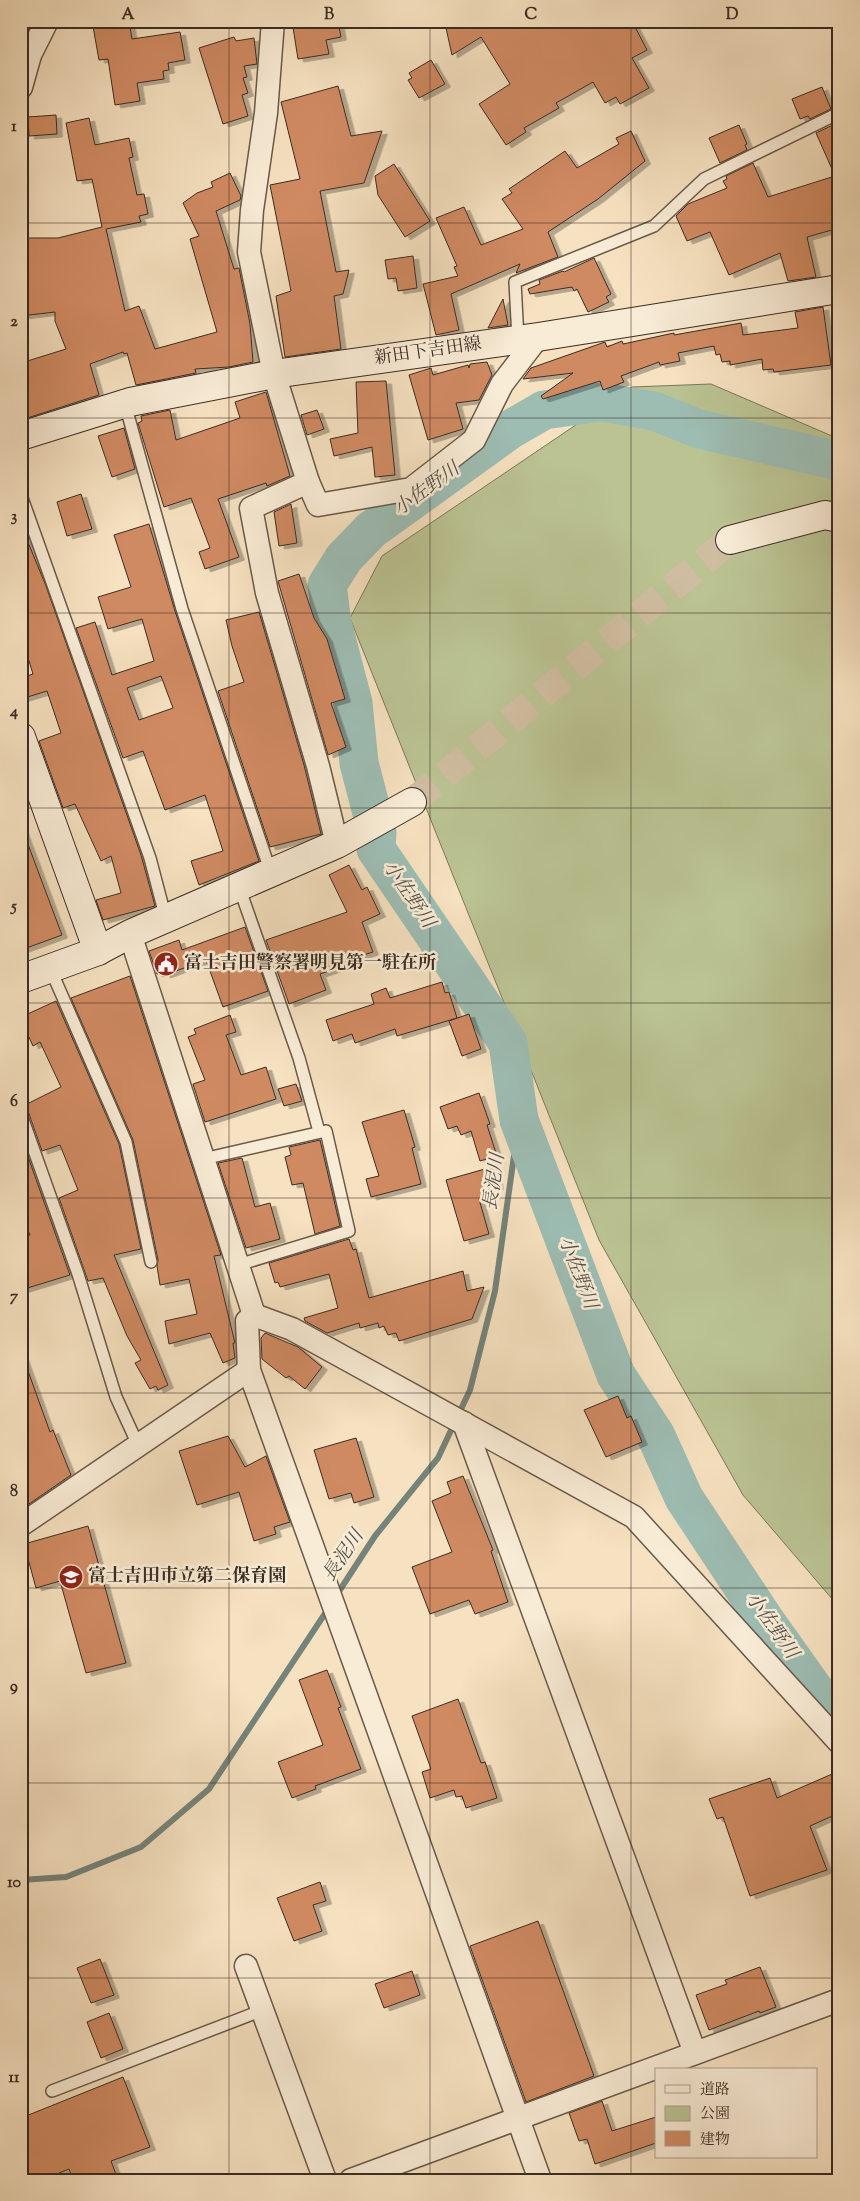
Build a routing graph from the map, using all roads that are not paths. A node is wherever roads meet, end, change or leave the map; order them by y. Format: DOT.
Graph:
graph roads {
  1 [pos="47,21"];
  2 [pos="273,21"];
  3 [pos="21,87"];
  4 [pos="839,113"];
  5 [pos="839,289"];
  6 [pos="528,338"];
  7 [pos="274,374"];
  8 [pos="125,404"];
  9 [pos="21,436"];
  10 [pos="308,482"];
  11 [pos="21,494"];
  12 [pos="839,518"];
  13 [pos="730,540"];
  14 [pos="21,736"];
  15 [pos="402,808"];
  16 [pos="337,844"];
  17 [pos="271,873"];
  18 [pos="239,887"];
  19 [pos="166,919"];
  20 [pos="130,934"];
  21 [pos="98,951"];
  22 [pos="50,968"];
  23 [pos="21,979"];
  24 [pos="21,1114"];
  25 [pos="317,1132"];
  26 [pos="203,1159"];
  27 [pos="151,1262"];
  28 [pos="238,1265"];
  29 [pos="254,1315"];
  30 [pos="249,1370"];
  31 [pos="464,1423"];
  32 [pos="138,1444"];
  33 [pos="21,1525"];
  34 [pos="839,1742"];
  35 [pos="246,1966"];
  36 [pos="839,2000"];
  37 [pos="263,2010"];
  38 [pos="694,2053"];
  39 [pos="52,2091"];
  40 [pos="518,2118"];
  41 [pos="326,2180"];
  42 [pos="351,2180"];
  43 [pos="540,2180"];
  1 -- 3 [label="street"];
  2 -- 7 [label="street"];
  4 -- 6 [label="lane"];
  5 -- 6 [label="main road, 新田下吉田線"];
  6 -- 7 [label="main road, 新田下吉田線"];
  6 -- 10 [label="street"];
  7 -- 8 [label="main road, 新田下吉田線"];
  7 -- 10 [label="street"];
  8 -- 9 [label="main road, 新田下吉田線"];
  8 -- 17 [label="lane"];
  10 -- 16 [label="street"];
  11 -- 19 [label="lane"];
  12 -- 13 [label="main road"];
  14 -- 21 [label="main road"];
  15 -- 16 [label="main road"];
  16 -- 17 [label="main road"];
  17 -- 18 [label="main road"];
  18 -- 19 [label="main road"];
  18 -- 25 [label="lane"];
  19 -- 20 [label="main road"];
  20 -- 21 [label="main road"];
  20 -- 26 [label="street"];
  21 -- 22 [label="main road"];
  22 -- 23 [label="main road"];
  22 -- 27 [label="lane"];
  24 -- 32 [label="lane"];
  25 -- 26 [label="lane"];
  25 -- 28 [label="lane"];
  26 -- 28 [label="street"];
  28 -- 29 [label="street"];
  29 -- 30 [label="street"];
  29 -- 31 [label="street"];
  30 -- 32 [label="street"];
  30 -- 40 [label="street"];
  31 -- 34 [label="street"];
  31 -- 38 [label="street"];
  32 -- 33 [label="street"];
  35 -- 37 [label="street"];
  36 -- 38 [label="street"];
  37 -- 39 [label="lane"];
  37 -- 41 [label="street"];
  38 -- 40 [label="street"];
  40 -- 42 [label="street"];
  40 -- 43 [label="street"];
}
